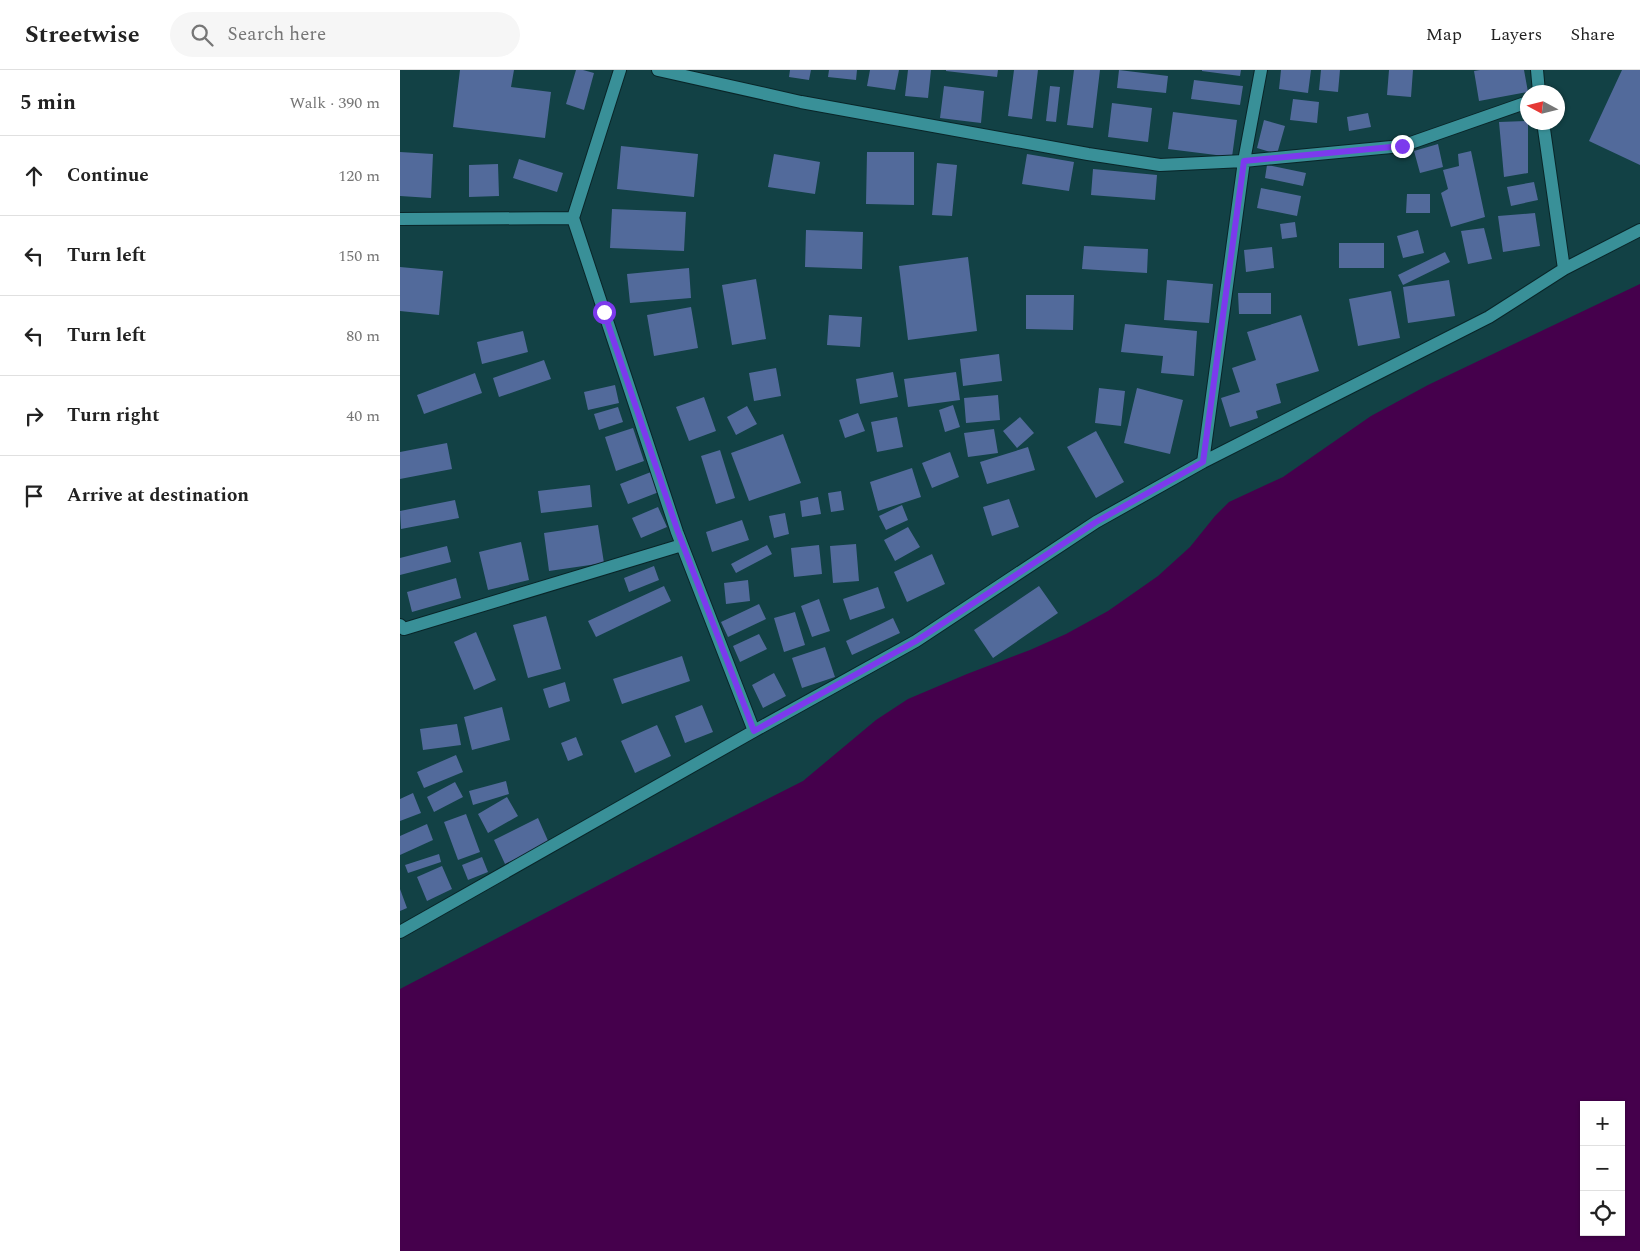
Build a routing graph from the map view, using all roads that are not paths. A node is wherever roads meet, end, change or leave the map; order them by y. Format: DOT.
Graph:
graph roads {
  1 [pos="620,70"];
  2 [pos="658,70"];
  3 [pos="1261,70"];
  4 [pos="1537,70"];
  5 [pos="1538,85"];
  6 [pos="1520,105"];
  7 [pos="1544,130"];
  8 [pos="1244,161"];
  9 [pos="573,218"];
  10 [pos="400,219"];
  11 [pos="1640,230"];
  12 [pos="1564,269"];
  13 [pos="1203,462"];
  14 [pos="682,545"];
  15 [pos="400,625"];
  16 [pos="754,731"];
  17 [pos="400,932"];
  1 -- 9 [label="street"];
  2 -- 8 [label="street"];
  3 -- 8 [label="street"];
  4 -- 5 [label="street"];
  6 -- 8 [label="street"];
  7 -- 12 [label="street"];
  8 -- 13 [label="street"];
  9 -- 10 [label="street"];
  9 -- 14 [label="street"];
  11 -- 12 [label="street"];
  12 -- 13 [label="street"];
  13 -- 16 [label="street"];
  14 -- 15 [label="street"];
  14 -- 16 [label="street"];
  16 -- 17 [label="street"];
}
